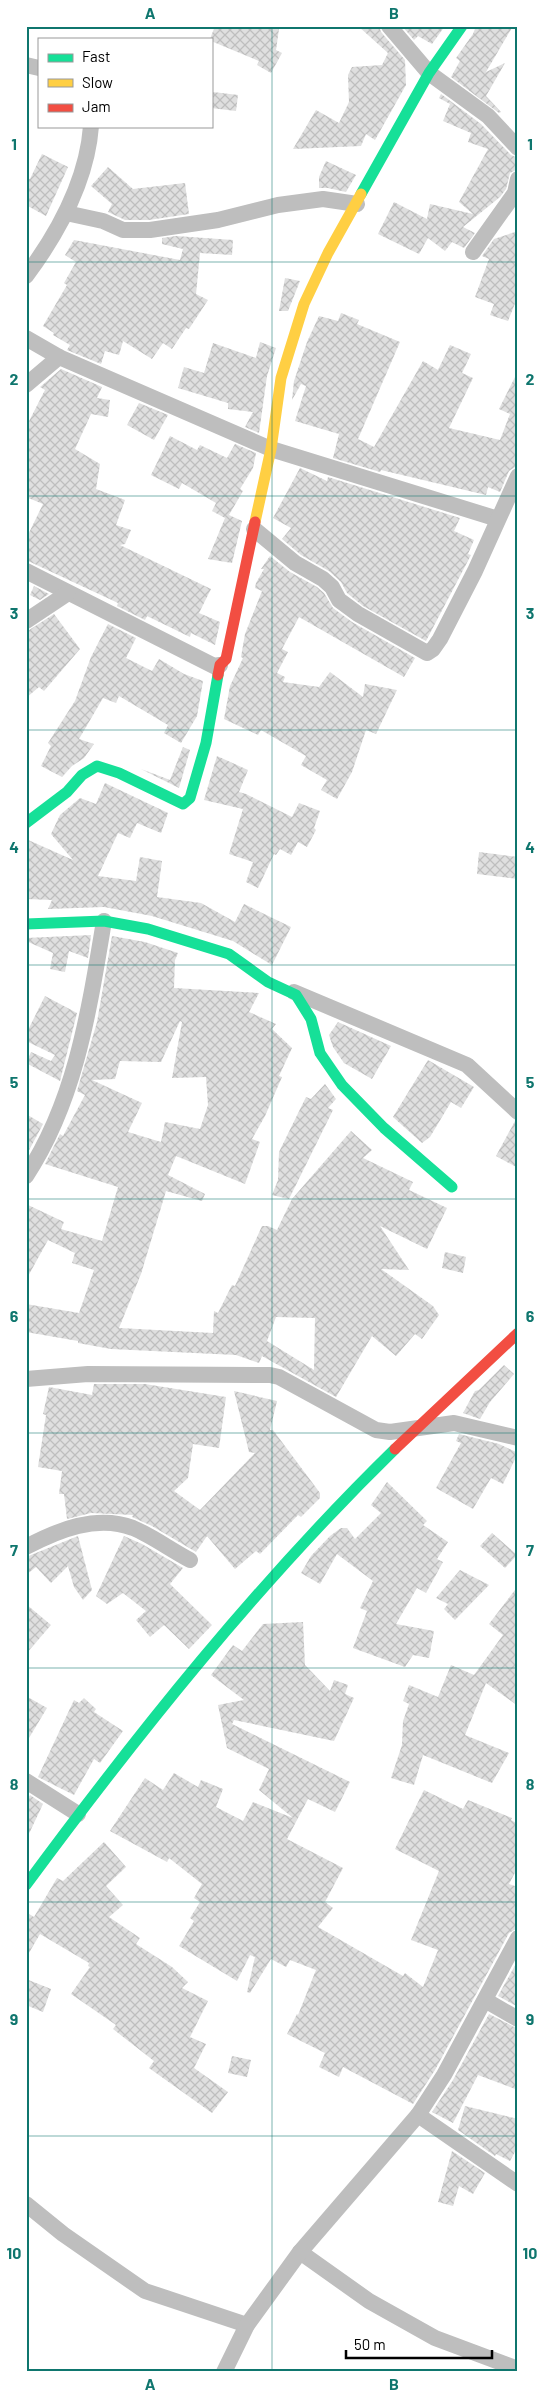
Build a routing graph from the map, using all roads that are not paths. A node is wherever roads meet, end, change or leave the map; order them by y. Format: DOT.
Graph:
graph roads {
  1 [pos="389,26"];
  2 [pos="462,26"];
  3 [pos="429,73"];
  4 [pos="91,128"];
  5 [pos="518,148"];
  6 [pos="518,179"];
  7 [pos="356,204"];
  8 [pos="66,214"];
  9 [pos="473,252"];
  10 [pos="26,276"];
  11 [pos="26,338"];
  12 [pos="59,357"];
  13 [pos="26,386"];
  14 [pos="271,449"];
  15 [pos="518,476"];
  16 [pos="498,519"];
  17 [pos="254,529"];
  18 [pos="26,571"];
  19 [pos="68,592"];
  20 [pos="26,621"];
  21 [pos="220,665"];
  22 [pos="26,823"];
  23 [pos="104,922"];
  24 [pos="26,924"];
  25 [pos="268,982"];
  26 [pos="518,1112"];
  27 [pos="26,1176"];
  28 [pos="452,1187"];
  29 [pos="518,1333"];
  30 [pos="26,1379"];
  31 [pos="415,1428"];
  32 [pos="518,1438"];
  33 [pos="26,1547"];
  34 [pos="190,1560"];
  35 [pos="26,1781"];
  36 [pos="78,1814"];
  37 [pos="26,1885"];
  38 [pos="518,1938"];
  39 [pos="485,2000"];
  40 [pos="518,2019"];
  41 [pos="418,2115"];
  42 [pos="518,2184"];
  43 [pos="26,2204"];
  44 [pos="300,2252"];
  45 [pos="246,2325"];
  46 [pos="498,2367"];
  47 [pos="518,2369"];
  48 [pos="224,2372"];
  1 -- 3 [label="street"];
  2 -- 3 [label="street"];
  3 -- 5 [label="street"];
  3 -- 7 [label="street"];
  4 -- 8 [label="street"];
  6 -- 9 [label="street"];
  7 -- 8 [label="street"];
  7 -- 14 [label="street"];
  8 -- 10 [label="street"];
  11 -- 12 [label="street"];
  12 -- 13 [label="street"];
  12 -- 14 [label="street"];
  14 -- 16 [label="street"];
  14 -- 17 [label="street"];
  15 -- 16 [label="street"];
  16 -- 17 [label="street"];
  17 -- 21 [label="street"];
  18 -- 19 [label="street"];
  19 -- 20 [label="street"];
  19 -- 21 [label="street"];
  21 -- 22 [label="street"];
  23 -- 24 [label="street"];
  23 -- 25 [label="street"];
  23 -- 27 [label="street"];
  25 -- 26 [label="street"];
  25 -- 28 [label="street"];
  29 -- 31 [label="street"];
  30 -- 31 [label="street"];
  31 -- 32 [label="street"];
  31 -- 36 [label="street"];
  33 -- 34 [label="street"];
  35 -- 36 [label="street"];
  36 -- 37 [label="street"];
  38 -- 39 [label="street"];
  39 -- 40 [label="street"];
  39 -- 41 [label="street"];
  41 -- 42 [label="street"];
  41 -- 44 [label="street"];
  43 -- 45 [label="street"];
  44 -- 45 [label="street"];
  44 -- 46 [label="street"];
  45 -- 48 [label="street"];
  46 -- 47 [label="street"];
}
